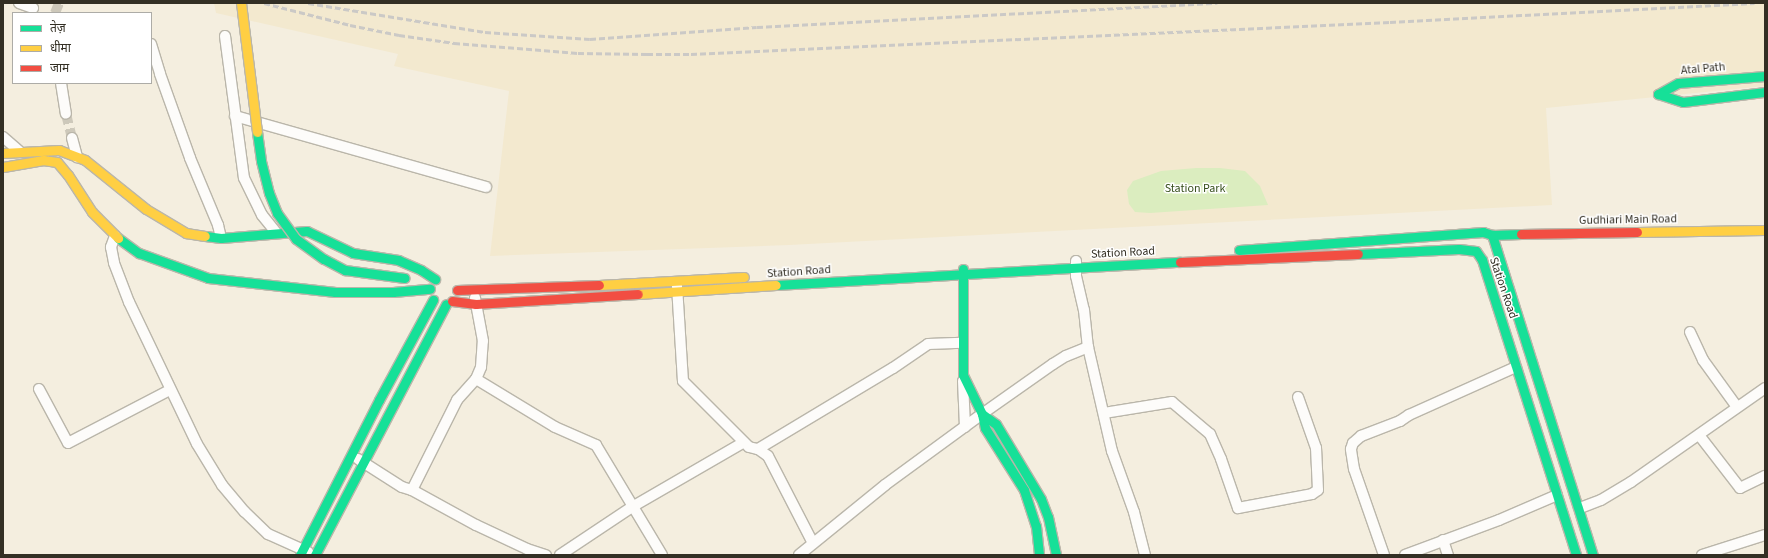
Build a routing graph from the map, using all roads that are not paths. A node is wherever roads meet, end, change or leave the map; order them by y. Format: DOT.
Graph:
graph roads {
  1 [pos="19,3"];
  2 [pos="241,3"];
  3 [pos="33,8"];
  4 [pos="226,36"];
  5 [pos="152,47"];
  6 [pos="1765,76"];
  7 [pos="61,84"];
  8 [pos="1765,92"];
  9 [pos="66,114"];
  10 [pos="235,116"];
  11 [pos="3,137"];
  12 [pos="72,138"];
  13 [pos="59,150"];
  14 [pos="3,152"];
  15 [pos="19,152"];
  16 [pos="76,157"];
  17 [pos="57,162"];
  18 [pos="3,167"];
  19 [pos="486,187"];
  20 [pos="1765,230"];
  21 [pos="276,232"];
  22 [pos="1492,235"];
  23 [pos="115,236"];
  24 [pos="221,238"];
  25 [pos="1076,264"];
  26 [pos="963,272"];
  27 [pos="677,281"];
  28 [pos="435,282"];
  29 [pos="473,290"];
  30 [pos="677,292"];
  31 [pos="433,300"];
  32 [pos="449,303"];
  33 [pos="476,304"];
  34 [pos="1690,332"];
  35 [pos="962,343"];
  36 [pos="1088,347"];
  37 [pos="1516,367"];
  38 [pos="963,375"];
  39 [pos="476,379"];
  40 [pos="1765,388"];
  41 [pos="39,389"];
  42 [pos="170,390"];
  43 [pos="1298,397"];
  44 [pos="1737,407"];
  45 [pos="1104,413"];
  46 [pos="982,414"];
  47 [pos="965,427"];
  48 [pos="1699,436"];
  49 [pos="744,442"];
  50 [pos="758,449"];
  51 [pos="351,454"];
  52 [pos="364,462"];
  53 [pos="1765,476"];
  54 [pos="412,490"];
  55 [pos="1557,495"];
  56 [pos="632,507"];
  57 [pos="1580,508"];
  58 [pos="1765,535"];
  59 [pos="1443,540"];
  60 [pos="813,543"];
  61 [pos="302,552"];
  62 [pos="315,555"];
  63 [pos="546,555"];
  64 [pos="560,555"];
  65 [pos="662,555"];
  66 [pos="799,555"];
  67 [pos="1039,555"];
  68 [pos="1056,555"];
  69 [pos="1145,555"];
  70 [pos="1384,555"];
  71 [pos="1405,555"];
  72 [pos="1448,555"];
  73 [pos="1576,555"];
  74 [pos="1593,555"];
  75 [pos="1702,555"];
  1 -- 3 [label="street"];
  2 -- 28 [label="street, bridge"];
  4 -- 10 [label="street"];
  5 -- 24 [label="street"];
  6 -- 8 [label="street, Atal Path"];
  7 -- 9 [label="street"];
  10 -- 19 [label="street"];
  10 -- 21 [label="street"];
  11 -- 15 [label="street"];
  12 -- 16 [label="street"];
  13 -- 15 [label="street"];
  13 -- 16 [label="street"];
  13 -- 17 [label="street"];
  14 -- 15 [label="street"];
  16 -- 24 [label="street"];
  17 -- 18 [label="street"];
  17 -- 23 [label="street"];
  20 -- 22 [label="street, Gudhiari Main Road"];
  21 -- 24 [label="street"];
  21 -- 28 [label="street"];
  22 -- 25 [label="street, Gudhiari Main Road"];
  22 -- 57 [label="street, Station Road"];
  23 -- 28 [label="street"];
  23 -- 42 [label="street"];
  25 -- 26 [label="street"];
  25 -- 36 [label="street"];
  25 -- 37 [label="street, Station Road"];
  26 -- 27 [label="street"];
  26 -- 30 [label="street, Station Road"];
  26 -- 35 [label="street"];
  27 -- 29 [label="street"];
  27 -- 30 [label="street"];
  28 -- 31 [label="street"];
  29 -- 32 [label="street"];
  29 -- 33 [label="street"];
  30 -- 33 [label="street, Station Road"];
  30 -- 49 [label="street"];
  31 -- 32 [label="street, Station Road"];
  31 -- 51 [label="street"];
  32 -- 33 [label="street, Station Road"];
  32 -- 52 [label="street"];
  33 -- 39 [label="street"];
  34 -- 44 [label="street"];
  35 -- 38 [label="street"];
  35 -- 50 [label="street"];
  36 -- 45 [label="street"];
  36 -- 46 [label="street"];
  37 -- 55 [label="street, Station Road"];
  37 -- 70 [label="street"];
  38 -- 46 [label="street"];
  38 -- 47 [label="street"];
  39 -- 54 [label="street"];
  39 -- 56 [label="street"];
  40 -- 44 [label="street"];
  41 -- 42 [label="street"];
  42 -- 61 [label="street"];
  43 -- 45 [label="street"];
  44 -- 48 [label="street"];
  45 -- 69 [label="street"];
  46 -- 47 [label="street"];
  46 -- 67 [label="street"];
  46 -- 68 [label="street"];
  47 -- 60 [label="street"];
  48 -- 53 [label="street"];
  48 -- 57 [label="street"];
  49 -- 50 [label="street"];
  49 -- 56 [label="street"];
  50 -- 60 [label="street"];
  51 -- 52 [label="street"];
  51 -- 61 [label="street"];
  52 -- 54 [label="street"];
  52 -- 62 [label="street"];
  54 -- 63 [label="street"];
  55 -- 59 [label="street"];
  55 -- 73 [label="street, Station Road"];
  56 -- 64 [label="street"];
  56 -- 65 [label="street"];
  57 -- 74 [label="street, Station Road"];
  58 -- 75 [label="street"];
  59 -- 71 [label="street"];
  59 -- 72 [label="street"];
  60 -- 66 [label="street"];
  61 -- 62 [label="street"];
}
